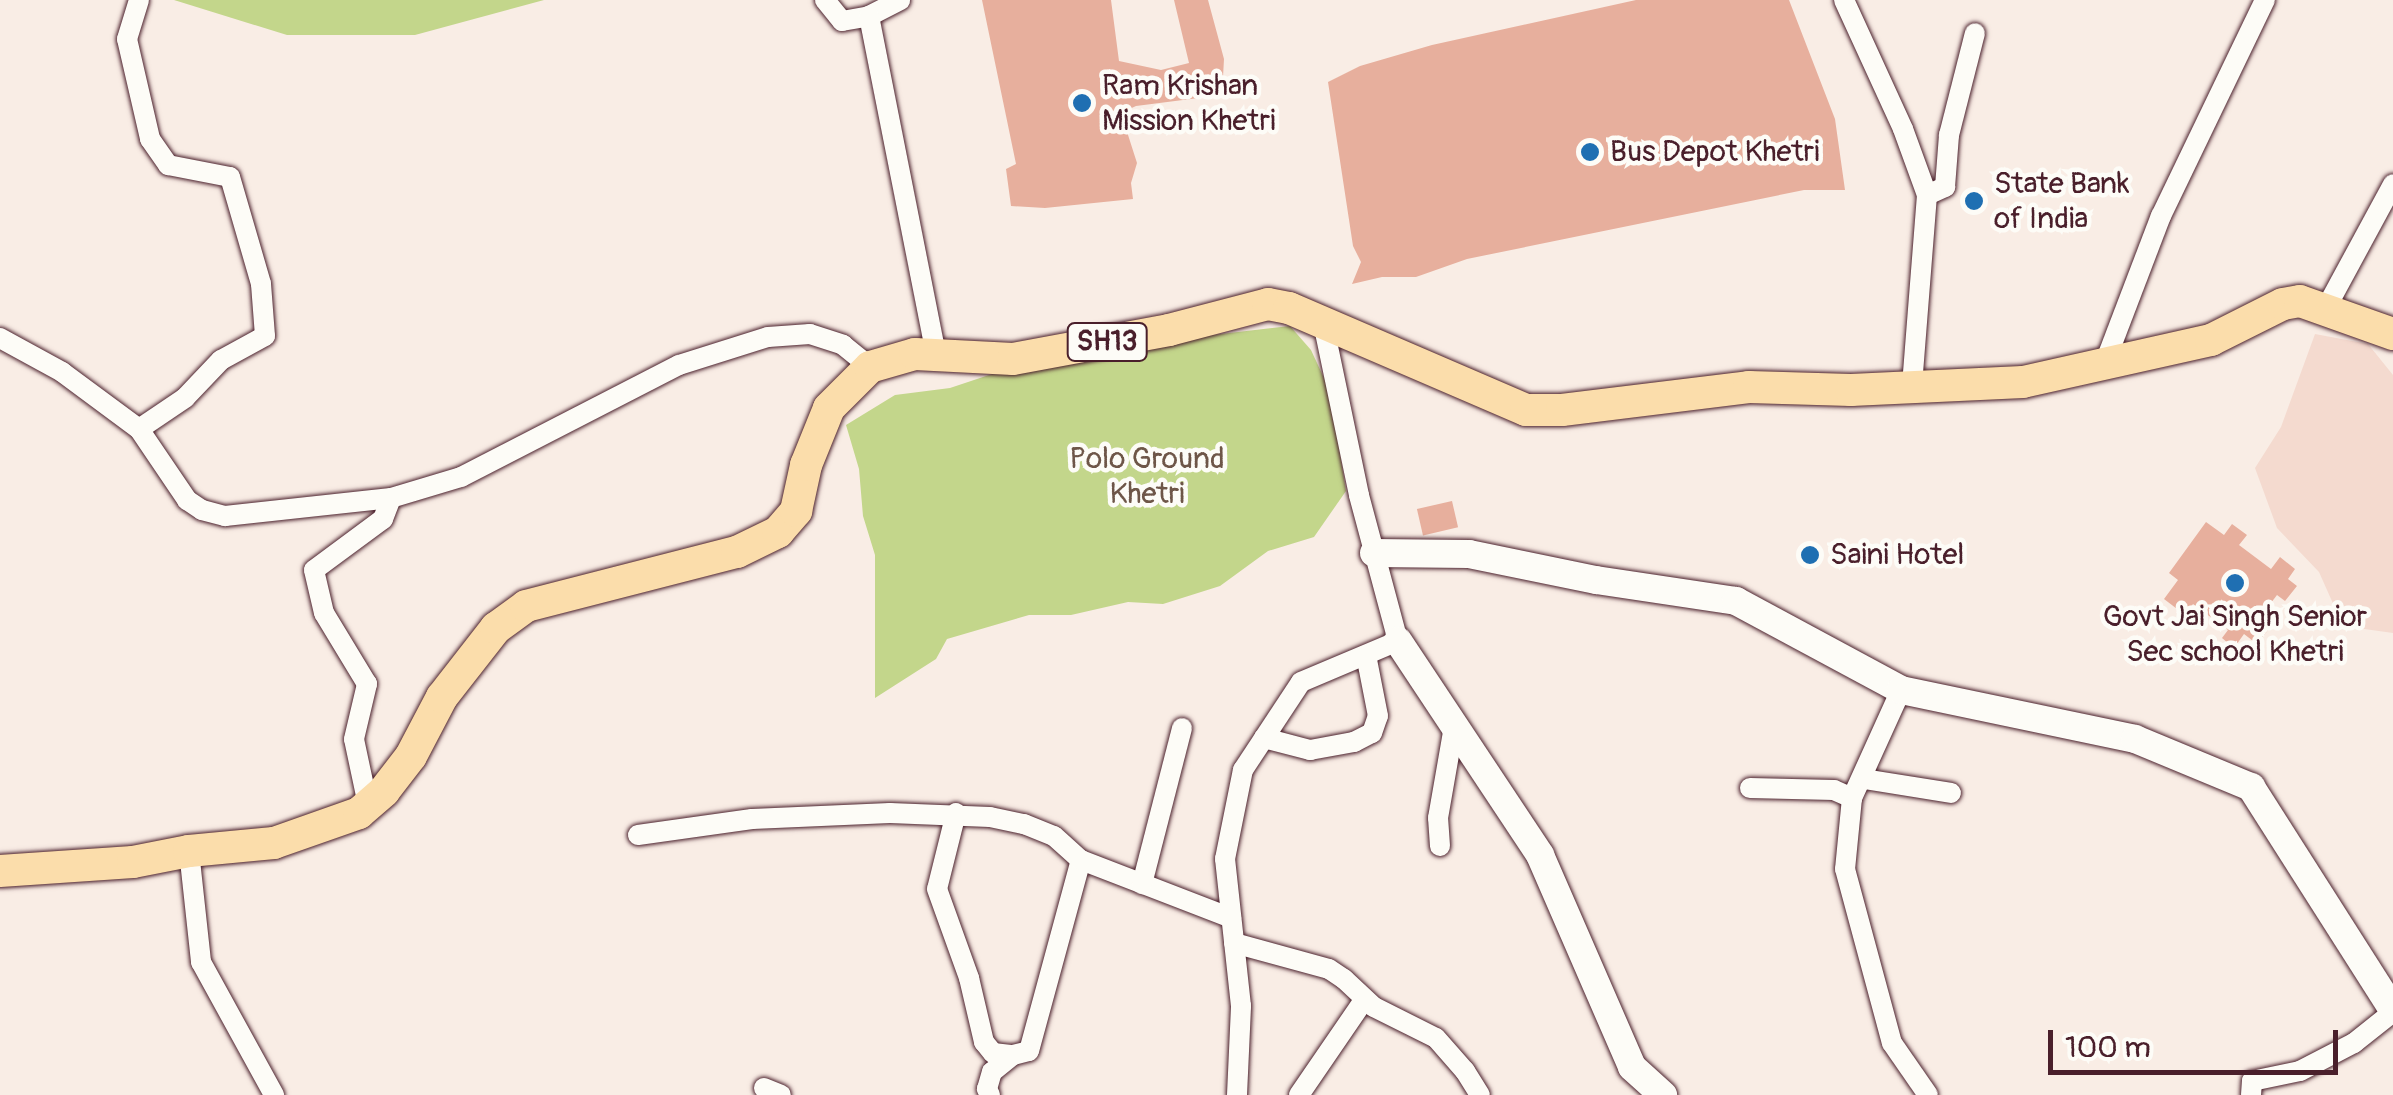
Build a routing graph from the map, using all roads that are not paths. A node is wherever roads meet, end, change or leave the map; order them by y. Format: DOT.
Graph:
graph roads {
  1 [pos="139,0"];
  2 [pos="825,0"];
  3 [pos="900,0"];
  4 [pos="1844,0"];
  5 [pos="2265,0"];
  6 [pos="869,16"];
  7 [pos="1975,33"];
  8 [pos="2393,184"];
  9 [pos="1927,195"];
  10 [pos="2325,310"];
  11 [pos="1323,322"];
  12 [pos="2390,326"];
  13 [pos="0,338"];
  14 [pos="936,353"];
  15 [pos="2104,365"];
  16 [pos="870,367"];
  17 [pos="1912,387"];
  18 [pos="139,429"];
  19 [pos="390,498"];
  20 [pos="1374,553"];
  21 [pos="1398,641"];
  22 [pos="1366,655"];
  23 [pos="1901,690"];
  24 [pos="1454,726"];
  25 [pos="1182,728"];
  26 [pos="1264,738"];
  27 [pos="1864,779"];
  28 [pos="1750,788"];
  29 [pos="1951,793"];
  30 [pos="1852,798"];
  31 [pos="368,805"];
  32 [pos="956,813"];
  33 [pos="638,835"];
  34 [pos="1440,846"];
  35 [pos="189,855"];
  36 [pos="1081,860"];
  37 [pos="0,872"];
  38 [pos="1142,884"];
  39 [pos="1231,918"];
  40 [pos="1234,943"];
  41 [pos="1364,1000"];
  42 [pos="2393,1011"];
  43 [pos="1014,1055"];
  44 [pos="274,1095"];
  45 [pos="990,1095"];
  46 [pos="1237,1095"];
  47 [pos="1299,1095"];
  48 [pos="1480,1095"];
  49 [pos="1663,1095"];
  50 [pos="1928,1095"];
  51 [pos="2251,1095"];
  1 -- 18 [label="street"];
  2 -- 6 [label="street"];
  3 -- 6 [label="street"];
  4 -- 9 [label="street"];
  5 -- 15 [label="street"];
  6 -- 14 [label="street"];
  7 -- 9 [label="street"];
  8 -- 10 [label="street"];
  9 -- 17 [label="street"];
  10 -- 12 [label="main road, SH13"];
  10 -- 15 [label="main road, SH13"];
  11 -- 14 [label="main road, SH13"];
  11 -- 17 [label="main road, SH13"];
  11 -- 20 [label="street"];
  13 -- 18 [label="street"];
  14 -- 16 [label="main road, SH13"];
  15 -- 17 [label="main road, SH13"];
  16 -- 19 [label="street"];
  16 -- 31 [label="main road, SH13"];
  18 -- 19 [label="street"];
  19 -- 31 [label="street"];
  20 -- 21 [label="street"];
  20 -- 23 [label="street"];
  21 -- 22 [label="street"];
  21 -- 24 [label="street"];
  22 -- 26 [label="street"];
  22 -- 26 [label="street"];
  23 -- 27 [label="street"];
  23 -- 42 [label="street"];
  24 -- 34 [label="street"];
  24 -- 49 [label="street"];
  25 -- 38 [label="street"];
  26 -- 39 [label="street"];
  27 -- 29 [label="street"];
  27 -- 30 [label="street"];
  28 -- 30 [label="street"];
  30 -- 50 [label="street"];
  31 -- 35 [label="main road, SH13"];
  32 -- 33 [label="street"];
  32 -- 36 [label="street"];
  32 -- 43 [label="street"];
  35 -- 37 [label="main road, SH13"];
  35 -- 44 [label="street"];
  36 -- 38 [label="street"];
  36 -- 43 [label="street"];
  38 -- 39 [label="street"];
  39 -- 40 [label="street"];
  40 -- 41 [label="street"];
  40 -- 46 [label="street"];
  41 -- 47 [label="street"];
  41 -- 48 [label="street"];
  42 -- 51 [label="street"];
  43 -- 45 [label="street"];
}
